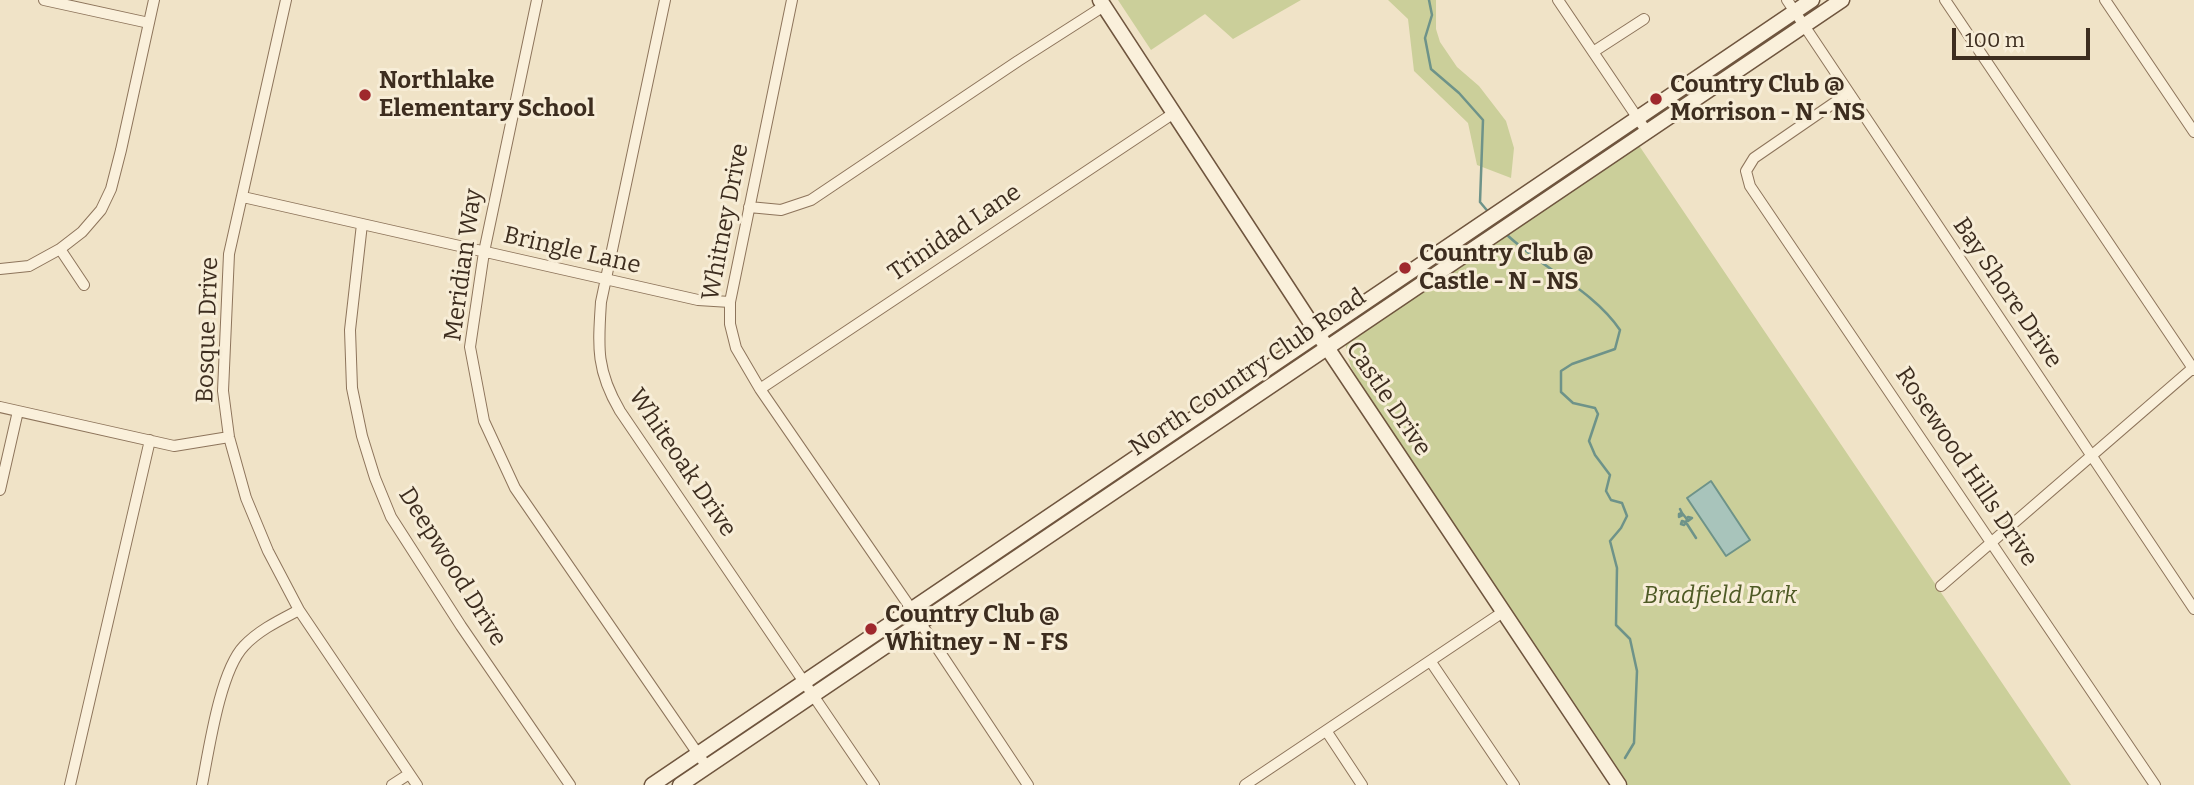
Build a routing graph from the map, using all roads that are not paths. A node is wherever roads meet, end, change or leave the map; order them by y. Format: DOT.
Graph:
graph roads {
  1 [pos="44,0"];
  2 [pos="154,0"];
  3 [pos="286,0"];
  4 [pos="537,0"];
  5 [pos="665,0"];
  6 [pos="792,0"];
  7 [pos="1558,0"];
  8 [pos="1812,0"];
  9 [pos="1842,0"];
  10 [pos="1945,0"];
  11 [pos="2105,0"];
  12 [pos="1102,3"];
  13 [pos="1791,6"];
  14 [pos="1644,19"];
  15 [pos="149,23"];
  16 [pos="1803,25"];
  17 [pos="1593,52"];
  18 [pos="1847,94"];
  19 [pos="1174,114"];
  20 [pos="1637,118"];
  21 [pos="1647,132"];
  22 [pos="2194,132"];
  23 [pos="1558,172"];
  24 [pos="1567,186"];
  25 [pos="243,197"];
  26 [pos="749,207"];
  27 [pos="362,224"];
  28 [pos="60,249"];
  29 [pos="484,252"];
  30 [pos="0,269"];
  31 [pos="605,279"];
  32 [pos="84,285"];
  33 [pos="730,302"];
  34 [pos="1322,341"];
  35 [pos="2194,368"];
  36 [pos="760,388"];
  37 [pos="0,407"];
  38 [pos="18,411"];
  39 [pos="229,437"];
  40 [pos="150,440"];
  41 [pos="2091,456"];
  42 [pos="1124,466"];
  43 [pos="1132,479"];
  44 [pos="0,489"];
  45 [pos="1992,542"];
  46 [pos="1941,586"];
  47 [pos="2194,609"];
  48 [pos="299,610"];
  49 [pos="1503,612"];
  50 [pos="916,616"];
  51 [pos="1431,662"];
  52 [pos="809,689"];
  53 [pos="1327,732"];
  54 [pos="698,754"];
  55 [pos="707,767"];
  56 [pos="409,774"];
  57 [pos="69,785"];
  58 [pos="202,785"];
  59 [pos="392,785"];
  60 [pos="416,785"];
  61 [pos="570,785"];
  62 [pos="652,785"];
  63 [pos="680,785"];
  64 [pos="874,785"];
  65 [pos="1028,785"];
  66 [pos="1245,785"];
  67 [pos="1362,785"];
  68 [pos="1514,785"];
  69 [pos="1619,785"];
  70 [pos="2155,785"];
  1 -- 15 [label="street"];
  2 -- 15 [label="street"];
  3 -- 25 [label="street, Bosque Drive"];
  4 -- 29 [label="street, Meridian Way"];
  5 -- 31 [label="street, Whiteoak Drive"];
  6 -- 26 [label="street, Whitney Drive"];
  7 -- 17 [label="street"];
  8 -- 13 [label="main road, North Country Club Road"];
  9 -- 16 [label="main road, North Country Club Road"];
  10 -- 35 [label="street"];
  11 -- 22 [label="street"];
  12 -- 19 [label="main road, Castle Drive"];
  12 -- 26 [label="street"];
  13 -- 16 [label="street, Bay Shore Drive"];
  13 -- 20 [label="main road, North Country Club Road"];
  14 -- 17 [label="street"];
  15 -- 28 [label="street"];
  16 -- 18 [label="street, Bay Shore Drive"];
  16 -- 21 [label="main road, North Country Club Road"];
  17 -- 20 [label="street"];
  18 -- 41 [label="street, Bay Shore Drive"];
  18 -- 45 [label="street, Rosewood Hills Drive"];
  19 -- 34 [label="main road, Castle Drive"];
  19 -- 36 [label="street, Trinidad Lane"];
  20 -- 21 [label="street"];
  20 -- 23 [label="main road, North Country Club Road"];
  21 -- 24 [label="main road, North Country Club Road"];
  23 -- 24 [label="main road"];
  23 -- 34 [label="main road, North Country Club Road"];
  24 -- 34 [label="main road, North Country Club Road"];
  25 -- 27 [label="street, Bringle Lane"];
  25 -- 39 [label="street, Bosque Drive"];
  26 -- 33 [label="street, Whitney Drive"];
  27 -- 29 [label="street, Bringle Lane"];
  27 -- 61 [label="street, Deepwood Drive"];
  28 -- 30 [label="street"];
  28 -- 32 [label="street"];
  29 -- 31 [label="street, Bringle Lane"];
  29 -- 54 [label="street, Meridian Way"];
  31 -- 33 [label="street, Bringle Lane"];
  31 -- 52 [label="street, Whiteoak Drive"];
  33 -- 36 [label="street, Whitney Drive"];
  34 -- 42 [label="main road, North Country Club Road"];
  34 -- 43 [label="main road, North Country Club Road"];
  34 -- 49 [label="main road, Castle Drive"];
  35 -- 41 [label="street"];
  36 -- 50 [label="street, Whitney Drive"];
  37 -- 38 [label="street"];
  38 -- 40 [label="street"];
  38 -- 44 [label="street"];
  39 -- 40 [label="street"];
  39 -- 48 [label="street, Bosque Drive"];
  40 -- 57 [label="street"];
  41 -- 45 [label="street"];
  41 -- 47 [label="street, Bay Shore Drive"];
  42 -- 43 [label="main road"];
  42 -- 50 [label="main road, North Country Club Road"];
  43 -- 50 [label="main road, North Country Club Road"];
  45 -- 46 [label="street"];
  45 -- 70 [label="street, Rosewood Hills Drive"];
  48 -- 56 [label="street, Bosque Drive"];
  48 -- 58 [label="street"];
  49 -- 51 [label="street"];
  49 -- 69 [label="main road, Castle Drive"];
  50 -- 52 [label="main road, North Country Club Road"];
  50 -- 65 [label="street, Whitney Drive"];
  51 -- 53 [label="street"];
  51 -- 68 [label="street"];
  52 -- 54 [label="main road, North Country Club Road"];
  52 -- 55 [label="main road, North Country Club Road"];
  52 -- 64 [label="street, Whiteoak Drive"];
  53 -- 66 [label="street"];
  53 -- 67 [label="street"];
  54 -- 55 [label="street, Meridian Way"];
  54 -- 62 [label="main road, North Country Club Road"];
  55 -- 63 [label="main road, North Country Club Road"];
  56 -- 59 [label="street"];
  56 -- 60 [label="street, Bosque Drive"];
}
